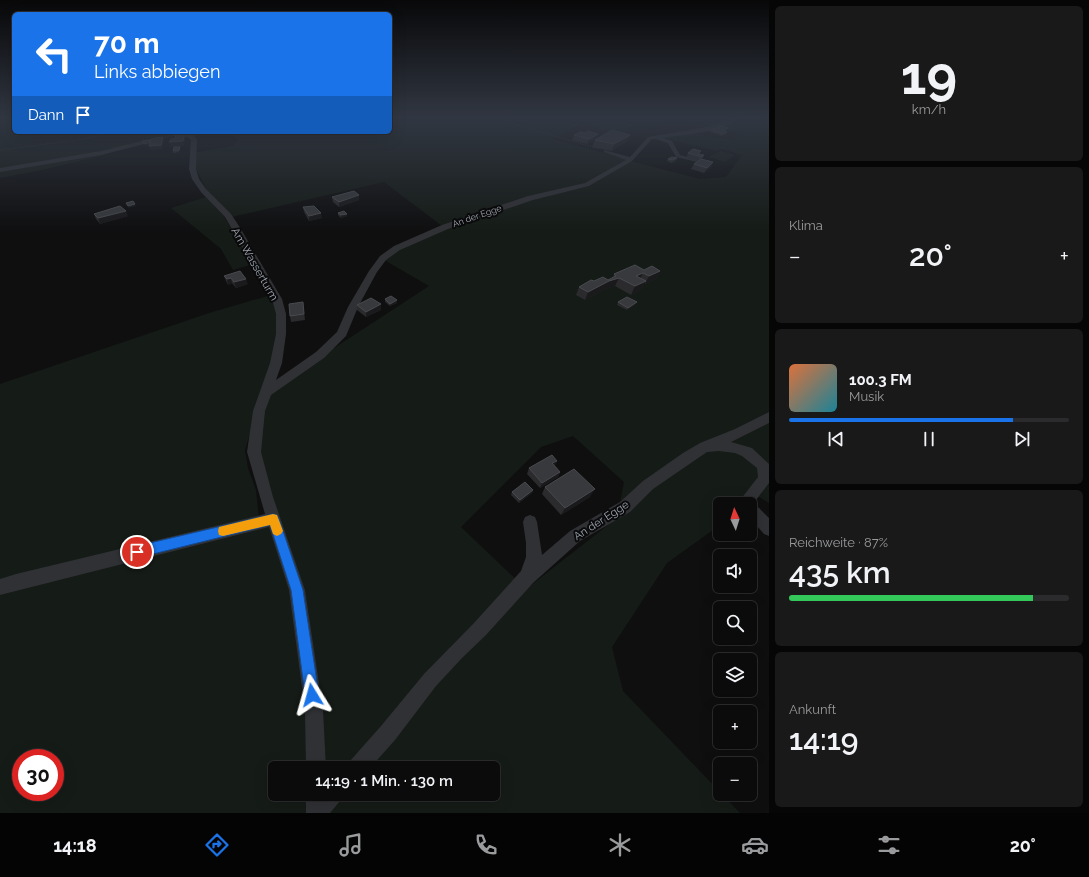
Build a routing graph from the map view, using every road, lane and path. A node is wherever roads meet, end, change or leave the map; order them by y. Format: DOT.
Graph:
graph roads {
  1 [pos="89,155"];
  2 [pos="195,155"];
  3 [pos="618,155"];
  4 [pos="635,155"];
  5 [pos="677,155"];
  6 [pos="631,159"];
  7 [pos="704,163"];
  8 [pos="0,170"];
  9 [pos="266,392"];
  10 [pos="769,417"];
  11 [pos="705,447"];
  12 [pos="750,497"];
  13 [pos="757,516"];
  14 [pos="273,519"];
  15 [pos="530,522"];
  16 [pos="769,529"];
  17 [pos="527,577"];
  18 [pos="0,587"];
  19 [pos="316,761"];
  20 [pos="363,761"];
  1 -- 8 [label="street"];
  2 -- 9 [label="street, Am Wasserturm"];
  3 -- 6 [label="street"];
  4 -- 6 [label="street, An der Egge"];
  5 -- 7 [label="street"];
  6 -- 9 [label="street, An der Egge"];
  9 -- 14 [label="street, Am Wasserturm"];
  10 -- 11 [label="street"];
  11 -- 12 [label="street, An der Egge"];
  11 -- 17 [label="street, An der Egge"];
  13 -- 16 [label="street, An der Egge"];
  14 -- 18 [label="street"];
  14 -- 19 [label="street, Am Wasserturm"];
  15 -- 17 [label="street"];
  17 -- 20 [label="street, An der Egge"];
}
